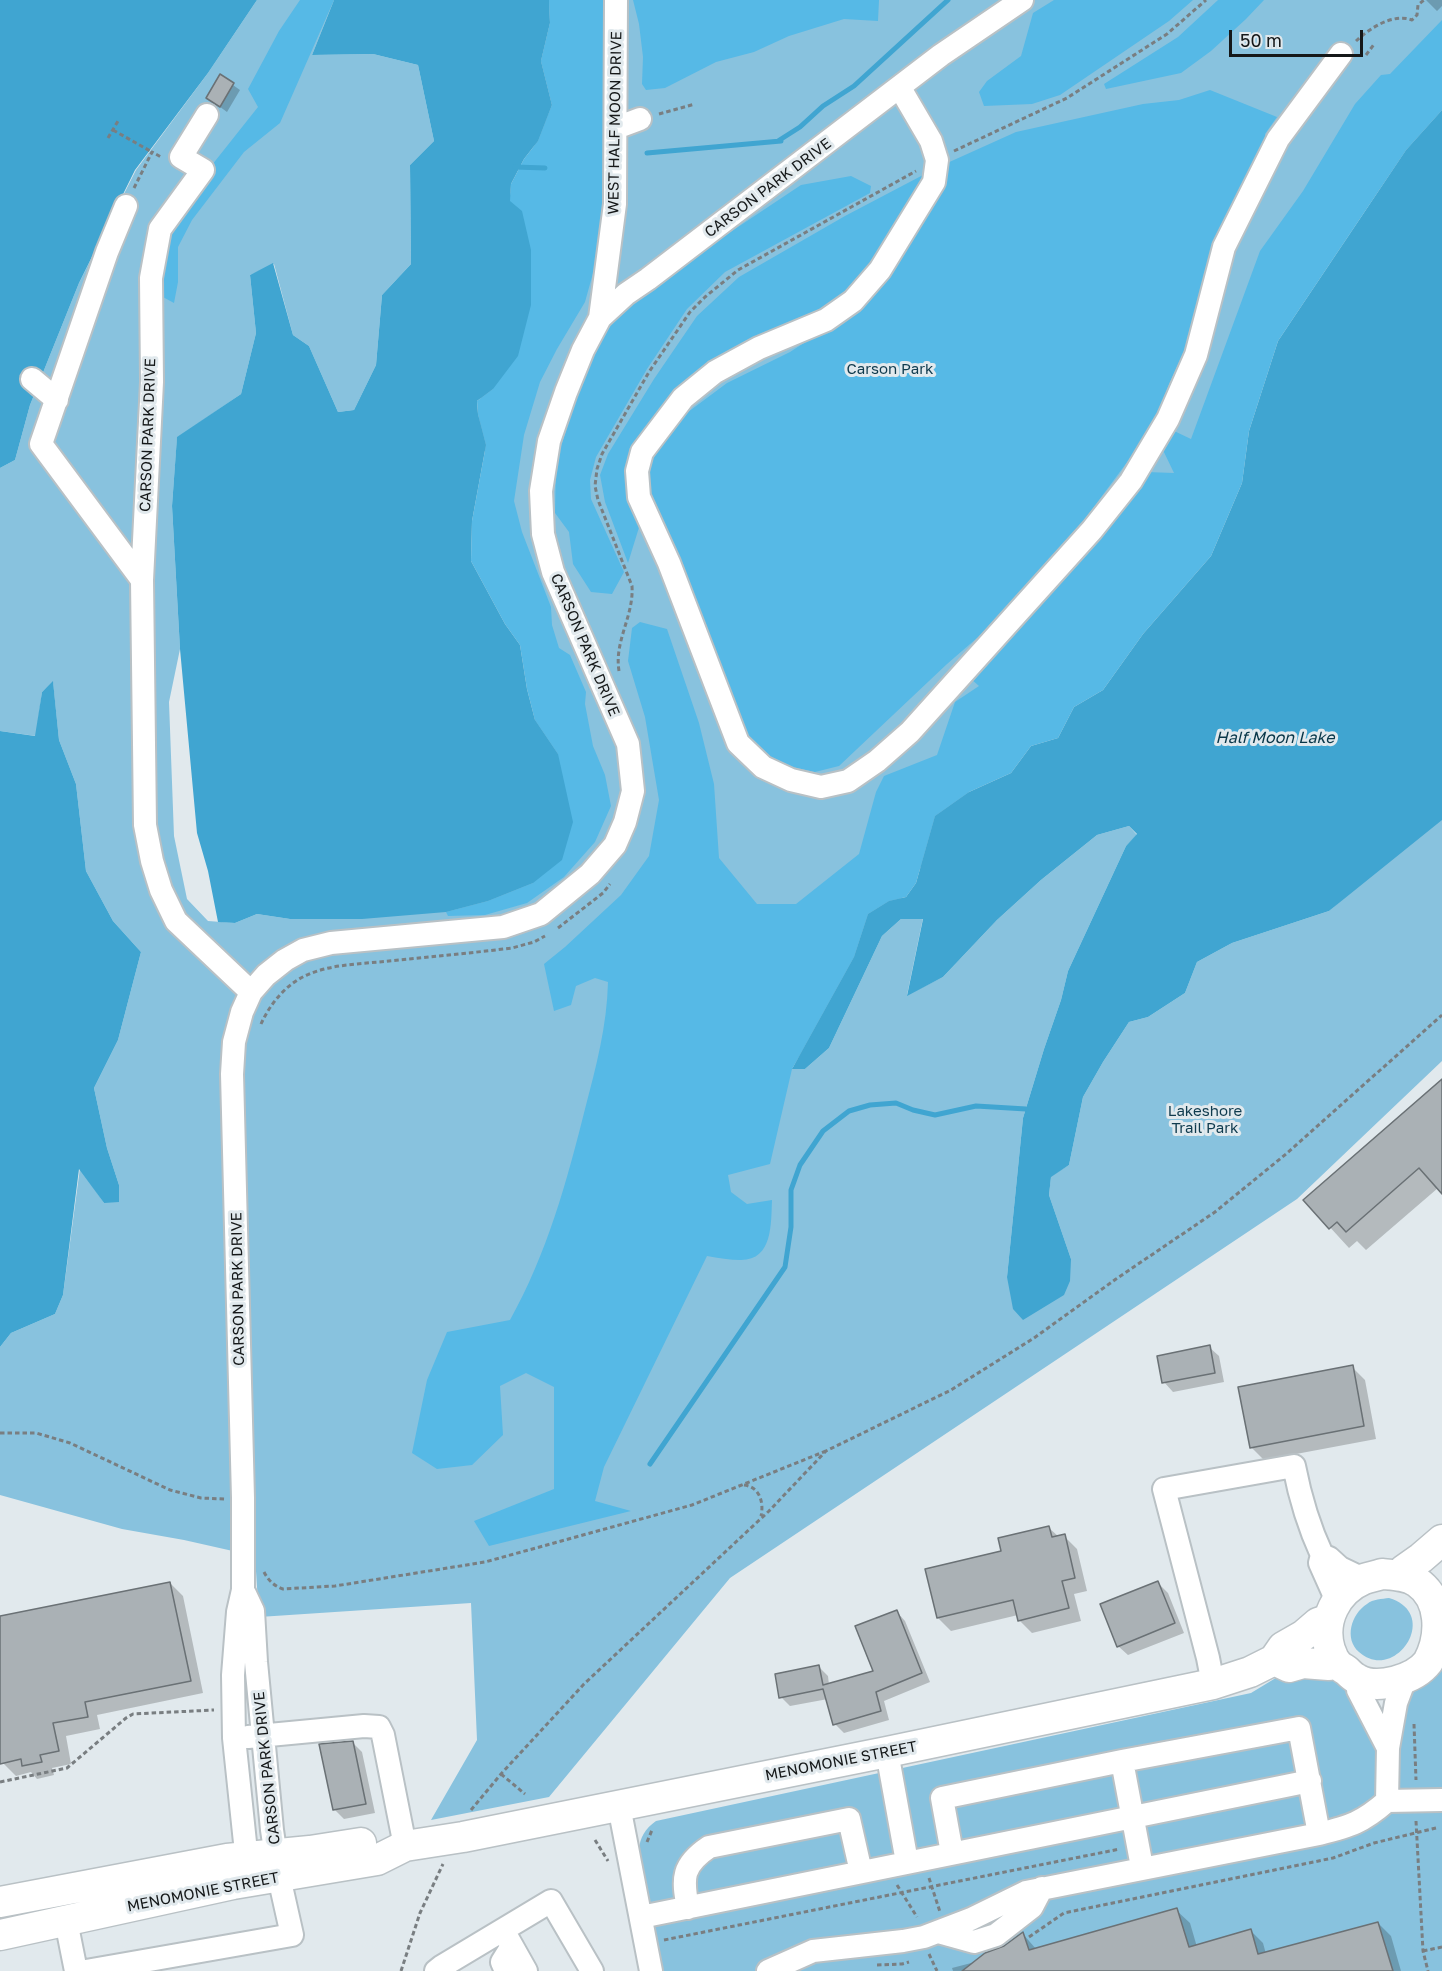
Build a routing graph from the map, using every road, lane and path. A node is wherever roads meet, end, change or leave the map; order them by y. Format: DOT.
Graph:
graph roads {
  1 [pos="616,0"];
  2 [pos="1022,0"];
  3 [pos="1206,0"];
  4 [pos="1416,0"];
  5 [pos="1424,0"];
  6 [pos="1418,5"];
  7 [pos="1375,43"];
  8 [pos="1341,54"];
  9 [pos="1366,55"];
  10 [pos="900,88"];
  11 [pos="695,104"];
  12 [pos="207,115"];
  13 [pos="640,119"];
  14 [pos="118,121"];
  15 [pos="616,128"];
  16 [pos="112,130"];
  17 [pos="108,138"];
  18 [pos="152,152"];
  19 [pos="181,157"];
  20 [pos="937,159"];
  21 [pos="126,206"];
  22 [pos="600,318"];
  23 [pos="32,379"];
  24 [pos="57,400"];
  25 [pos="142,580"];
  26 [pos="620,679"];
  27 [pos="614,879"];
  28 [pos="251,992"];
  29 [pos="1442,1015"];
  30 [pos="258,1031"];
  31 [pos="0,1433"];
  32 [pos="826,1451"];
  33 [pos="742,1485"];
  34 [pos="230,1499"];
  35 [pos="761,1518"];
  36 [pos="1442,1540"];
  37 [pos="1322,1556"];
  38 [pos="262,1568"];
  39 [pos="1401,1575"];
  40 [pos="1364,1579"];
  41 [pos="243,1590"];
  42 [pos="1440,1607"];
  43 [pos="1332,1611"];
  44 [pos="1274,1660"];
  45 [pos="1435,1661"];
  46 [pos="1336,1662"];
  47 [pos="1401,1680"];
  48 [pos="1359,1681"];
  49 [pos="1213,1684"];
  50 [pos="214,1710"];
  51 [pos="1414,1723"];
  52 [pos="263,1736"];
  53 [pos="234,1738"];
  54 [pos="1388,1748"];
  55 [pos="887,1752"];
  56 [pos="1122,1761"];
  57 [pos="501,1774"];
  58 [pos="1416,1780"];
  59 [pos="1310,1781"];
  60 [pos="0,1782"];
  61 [pos="525,1794"];
  62 [pos="1442,1800"];
  63 [pos="1387,1801"];
  64 [pos="619,1806"];
  65 [pos="1416,1812"];
  66 [pos="469,1813"];
  67 [pos="1131,1817"];
  68 [pos="1436,1828"];
  69 [pos="1417,1832"];
  70 [pos="1319,1834"];
  71 [pos="405,1846"];
  72 [pos="1127,1847"];
  73 [pos="952,1853"];
  74 [pos="907,1862"];
  75 [pos="443,1864"];
  76 [pos="278,1866"];
  77 [pos="1142,1868"];
  78 [pos="248,1869"];
  79 [pos="861,1872"];
  80 [pos="928,1877"];
  81 [pos="896,1882"];
  82 [pos="932,1887"];
  83 [pos="902,1893"];
  84 [pos="0,1902"];
  85 [pos="688,1908"];
  86 [pos="641,1917"];
  87 [pos="917,1918"];
  88 [pos="66,1921"];
  89 [pos="935,1933"];
  90 [pos="0,1935"];
  91 [pos="507,1938"];
  92 [pos="1026,1939"];
  93 [pos="663,1941"];
  94 [pos="1442,1947"];
  95 [pos="1423,1951"];
  96 [pos="76,1971"];
  97 [pos="86,1971"];
  98 [pos="401,1971"];
  99 [pos="436,1971"];
  100 [pos="506,1971"];
  101 [pos="526,1971"];
  102 [pos="592,1971"];
  103 [pos="651,1971"];
  104 [pos="768,1971"];
  105 [pos="937,1971"];
  106 [pos="1428,1971"];
  1 -- 15 [label="street, WEST HALF MOON DRIVE"];
  2 -- 10 [label="street, CARSON PARK DRIVE"];
  3 -- 20 [label="path"];
  4 -- 6 [label="path"];
  5 -- 6 [label="path"];
  6 -- 8 [label="path"];
  7 -- 9 [label="path"];
  8 -- 20 [label="street"];
  10 -- 20 [label="street"];
  10 -- 22 [label="street, CARSON PARK DRIVE"];
  11 -- 13 [label="path"];
  12 -- 19 [label="street"];
  13 -- 15 [label="street"];
  14 -- 16 [label="path"];
  15 -- 22 [label="street, WEST HALF MOON DRIVE"];
  16 -- 17 [label="path"];
  16 -- 18 [label="path"];
  18 -- 19 [label="path"];
  18 -- 21 [label="path"];
  19 -- 25 [label="street, CARSON PARK DRIVE"];
  20 -- 26 [label="path"];
  21 -- 24 [label="street"];
  22 -- 28 [label="street, CARSON PARK DRIVE"];
  23 -- 24 [label="street"];
  24 -- 25 [label="street"];
  25 -- 28 [label="street, CARSON PARK DRIVE"];
  27 -- 30 [label="path"];
  28 -- 41 [label="street, CARSON PARK DRIVE"];
  29 -- 32 [label="path"];
  31 -- 34 [label="path"];
  32 -- 33 [label="path"];
  32 -- 35 [label="path"];
  33 -- 35 [label="path"];
  33 -- 38 [label="path"];
  35 -- 57 [label="path"];
  36 -- 39 [label="main road"];
  37 -- 40 [label="street"];
  37 -- 43 [label="street"];
  37 -- 49 [label="street"];
  39 -- 40 [label="main road"];
  39 -- 42 [label="main road"];
  40 -- 43 [label="main road"];
  41 -- 52 [label="street, CARSON PARK DRIVE"];
  41 -- 53 [label="street, CARSON PARK DRIVE"];
  42 -- 45 [label="main road"];
  43 -- 44 [label="main road, MENOMONIE STREET"];
  43 -- 46 [label="main road"];
  44 -- 46 [label="main road"];
  44 -- 49 [label="main road, MENOMONIE STREET"];
  45 -- 47 [label="main road"];
  46 -- 48 [label="main road"];
  47 -- 48 [label="main road"];
  47 -- 54 [label="street"];
  48 -- 54 [label="street"];
  49 -- 55 [label="main road, MENOMONIE STREET"];
  50 -- 60 [label="path"];
  51 -- 58 [label="path"];
  52 -- 53 [label="street"];
  52 -- 71 [label="street"];
  52 -- 76 [label="street, CARSON PARK DRIVE"];
  53 -- 78 [label="street, CARSON PARK DRIVE"];
  54 -- 63 [label="street"];
  55 -- 64 [label="main road, MENOMONIE STREET"];
  55 -- 74 [label="street"];
  56 -- 59 [label="street"];
  56 -- 67 [label="street"];
  56 -- 73 [label="street"];
  57 -- 61 [label="path"];
  57 -- 66 [label="path"];
  59 -- 67 [label="street"];
  59 -- 70 [label="street"];
  62 -- 63 [label="street"];
  63 -- 70 [label="street"];
  64 -- 71 [label="main road, MENOMONIE STREET"];
  64 -- 86 [label="street"];
  65 -- 69 [label="path"];
  67 -- 73 [label="street"];
  67 -- 77 [label="street"];
  68 -- 69 [label="path"];
  69 -- 92 [label="path"];
  69 -- 95 [label="path"];
  70 -- 77 [label="street"];
  71 -- 76 [label="main road, MENOMONIE STREET"];
  72 -- 82 [label="path"];
  73 -- 74 [label="street"];
  74 -- 79 [label="street"];
  75 -- 98 [label="path"];
  76 -- 78 [label="main road, MENOMONIE STREET"];
  76 -- 97 [label="street, CARSON PARK DRIVE"];
  77 -- 89 [label="street"];
  78 -- 84 [label="main road, MENOMONIE STREET"];
  78 -- 88 [label="main road, MENOMONIE STREET"];
  79 -- 85 [label="street"];
  79 -- 85 [label="street"];
  80 -- 82 [label="path"];
  81 -- 83 [label="path"];
  82 -- 83 [label="path"];
  82 -- 89 [label="path"];
  83 -- 87 [label="path"];
  83 -- 93 [label="path"];
  85 -- 86 [label="street"];
  86 -- 103 [label="street"];
  88 -- 90 [label="main road, MENOMONIE STREET"];
  88 -- 96 [label="street"];
  89 -- 104 [label="street"];
  89 -- 105 [label="path"];
  91 -- 99 [label="street"];
  91 -- 100 [label="street"];
  91 -- 101 [label="street"];
  91 -- 102 [label="street"];
  94 -- 95 [label="path"];
  95 -- 106 [label="path"];
}
